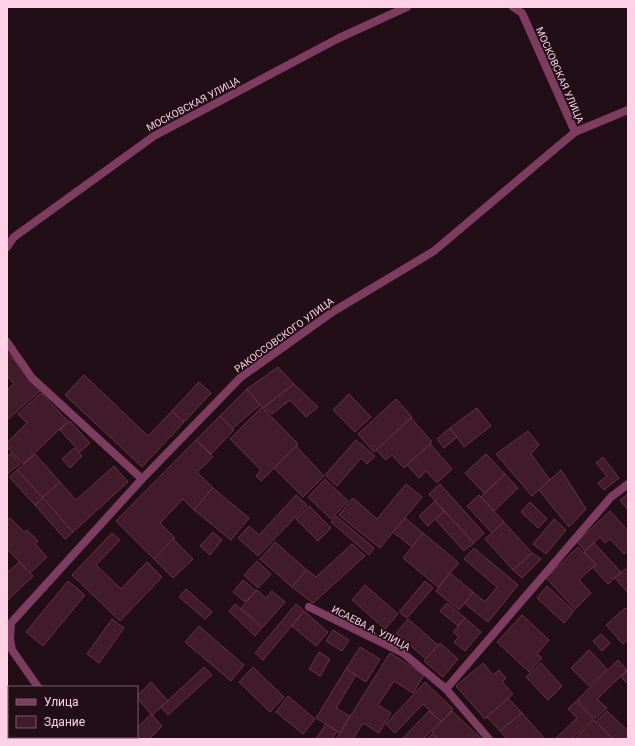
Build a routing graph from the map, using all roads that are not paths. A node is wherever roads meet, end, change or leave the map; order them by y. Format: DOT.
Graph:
graph roads {
  1 [pos="407,7"];
  2 [pos="513,7"];
  3 [pos="628,110"];
  4 [pos="575,132"];
  5 [pos="7,247"];
  6 [pos="7,342"];
  7 [pos="142,479"];
  8 [pos="628,484"];
  9 [pos="309,607"];
  10 [pos="37,686"];
  11 [pos="446,689"];
  12 [pos="489,739"];
  1 -- 5 [label="street, МОСКОВСКАЯ УЛИЦА"];
  2 -- 4 [label="street, МОСКОВСКАЯ УЛИЦА"];
  3 -- 4 [label="street, РАКОССОВСКОГО УЛИЦА"];
  4 -- 7 [label="street, РАКОССОВСКОГО УЛИЦА"];
  6 -- 7 [label="street"];
  7 -- 10 [label="street, РАКОССОВСКОГО УЛИЦА"];
  8 -- 11 [label="street"];
  9 -- 11 [label="street, ИСАЕВА А. УЛИЦА"];
  11 -- 12 [label="street, ИСАЕВА А. УЛИЦА"];
}
